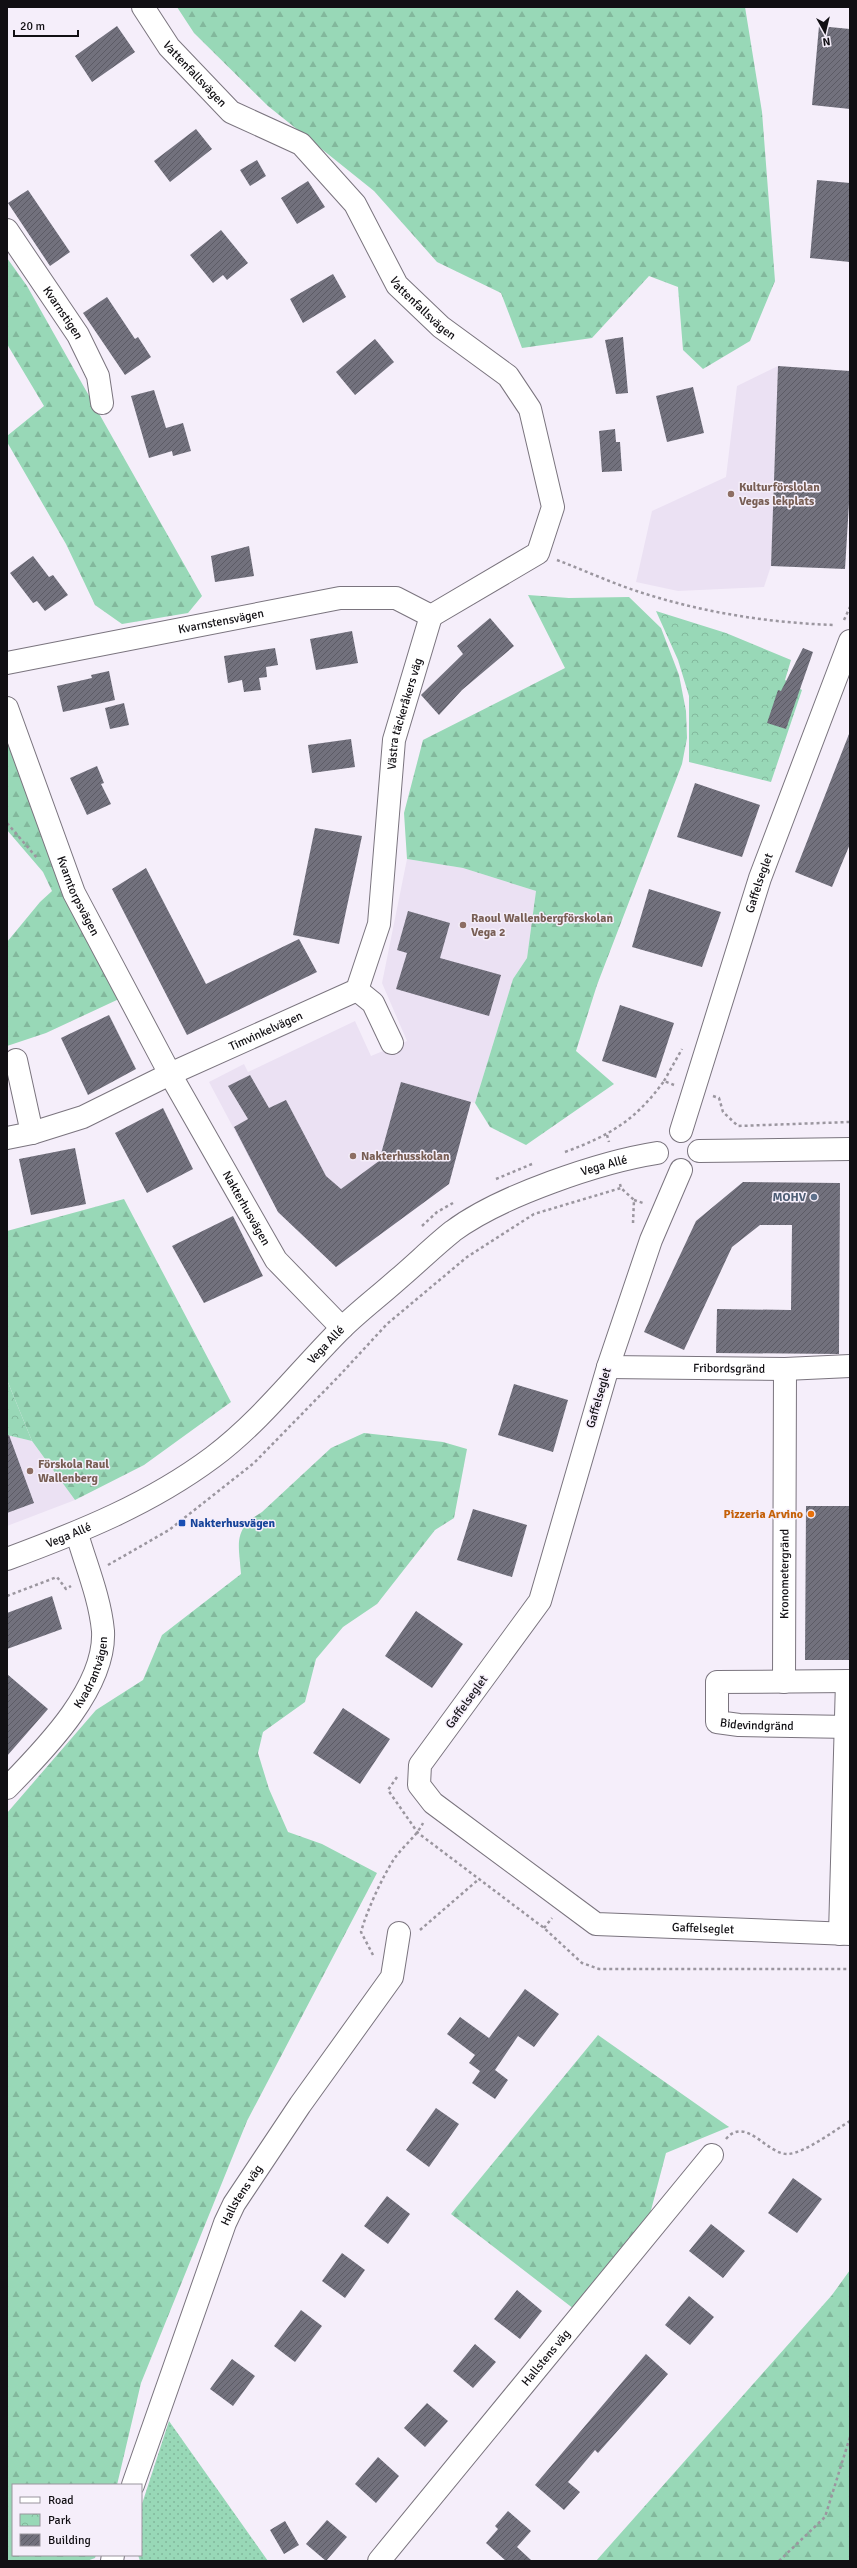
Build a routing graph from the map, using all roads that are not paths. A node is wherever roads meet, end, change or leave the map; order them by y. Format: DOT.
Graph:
graph roads {
  1 [pos="142,7"];
  2 [pos="7,230"];
  3 [pos="102,403"];
  4 [pos="432,616"];
  5 [pos="845,633"];
  6 [pos="7,663"];
  7 [pos="7,708"];
  8 [pos="357,990"];
  9 [pos="392,1043"];
  10 [pos="16,1060"];
  11 [pos="170,1074"];
  12 [pos="681,1131"];
  13 [pos="32,1133"];
  14 [pos="7,1138"];
  15 [pos="850,1148"];
  16 [pos="699,1151"];
  17 [pos="657,1153"];
  18 [pos="681,1170"];
  19 [pos="342,1328"];
  20 [pos="850,1366"];
  21 [pos="608,1367"];
  22 [pos="785,1370"];
  23 [pos="76,1534"];
  24 [pos="7,1560"];
  25 [pos="848,1681"];
  26 [pos="784,1682"];
  27 [pos="848,1727"];
  28 [pos="7,1788"];
  29 [pos="400,1933"];
  30 [pos="845,1934"];
  31 [pos="712,2155"];
  32 [pos="133,2484"];
  33 [pos="379,2561"];
  1 -- 4 [label="street, Vattenfallsvägen"];
  2 -- 3 [label="street, Kvarnstigen"];
  4 -- 6 [label="street, Kvarnstensvägen"];
  4 -- 8 [label="street, Västra täckeråkers väg"];
  5 -- 12 [label="street, Gaffelseglet"];
  7 -- 11 [label="street, Kvarntorpsvägen"];
  8 -- 9 [label="street"];
  8 -- 11 [label="street, Timvinkelvägen"];
  10 -- 13 [label="street"];
  11 -- 13 [label="street, Timvinkelvägen"];
  11 -- 19 [label="street, Nakterhusvägen"];
  12 -- 16 [label="street"];
  12 -- 17 [label="street"];
  13 -- 14 [label="street, Timvinkelvägen"];
  15 -- 16 [label="street"];
  16 -- 18 [label="street"];
  17 -- 18 [label="street"];
  17 -- 19 [label="street, Vega Allé"];
  18 -- 21 [label="street, Gaffelseglet"];
  19 -- 23 [label="street, Vega Allé"];
  20 -- 22 [label="street, Fribordsgränd"];
  21 -- 22 [label="street, Fribordsgränd"];
  21 -- 30 [label="street, Gaffelseglet"];
  22 -- 26 [label="street, Kronometergränd"];
  23 -- 24 [label="street, Vega Allé"];
  23 -- 28 [label="street, Kvadrantvägen"];
  25 -- 26 [label="street, Bidevindgränd"];
  25 -- 27 [label="street"];
  26 -- 27 [label="street, Bidevindgränd"];
  27 -- 30 [label="street"];
  29 -- 32 [label="street, Hallstens väg"];
  31 -- 33 [label="street, Hallstens väg"];
}
